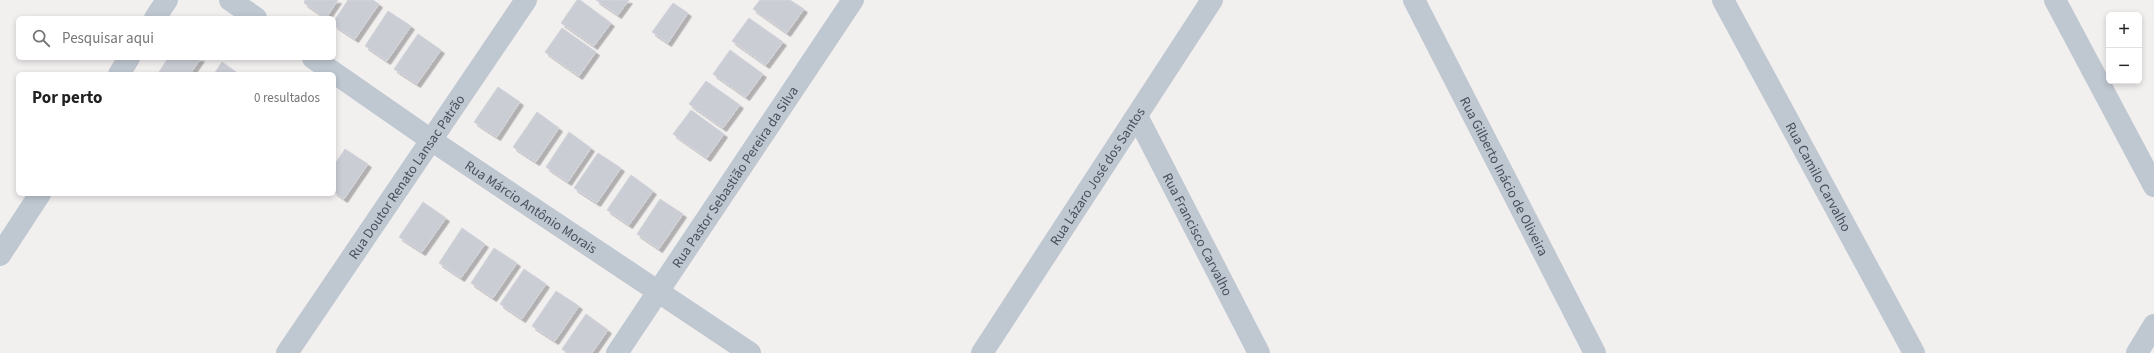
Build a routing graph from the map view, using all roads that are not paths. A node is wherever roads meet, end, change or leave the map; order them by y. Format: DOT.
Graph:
graph roads {
  1 [pos="167,0"];
  2 [pos="230,0"];
  3 [pos="526,0"];
  4 [pos="853,0"];
  5 [pos="1212,0"];
  6 [pos="1414,0"];
  7 [pos="1724,0"];
  8 [pos="2055,0"];
  9 [pos="156,16"];
  10 [pos="253,16"];
  11 [pos="128,60"];
  12 [pos="316,60"];
  13 [pos="120,72"];
  14 [pos="333,72"];
  15 [pos="336,74"];
  16 [pos="1137,116"];
  17 [pos="431,140"];
  18 [pos="2154,186"];
  19 [pos="39,196"];
  20 [pos="0,255"];
  21 [pos="658,292"];
  22 [pos="2154,326"];
  23 [pos="287,353"];
  24 [pos="617,353"];
  25 [pos="750,353"];
  26 [pos="982,353"];
  27 [pos="1259,353"];
  28 [pos="1595,353"];
  29 [pos="1914,353"];
  30 [pos="2137,353"];
  1 -- 9 [label="street"];
  2 -- 10 [label="street"];
  3 -- 17 [label="street, Rua Doutor Renato Lansac Patrão"];
  4 -- 21 [label="street, Rua Pastor Sebastião Pereira da Silva"];
  5 -- 16 [label="street, Rua Lázaro José dos Santos"];
  6 -- 28 [label="street, Rua Gilberto Inácio de Oliveira"];
  7 -- 29 [label="street, Rua Camilo Carvalho"];
  8 -- 18 [label="street"];
  11 -- 13 [label="street"];
  12 -- 14 [label="street, Rua Márcio Antônio Morais"];
  15 -- 17 [label="street, Rua Márcio Antônio Morais"];
  16 -- 26 [label="street, Rua Lázaro José dos Santos"];
  16 -- 27 [label="street, Rua Francisco Carvalho"];
  17 -- 21 [label="street, Rua Márcio Antônio Morais"];
  17 -- 23 [label="street, Rua Doutor Renato Lansac Patrão"];
  19 -- 20 [label="street"];
  21 -- 24 [label="street, Rua Pastor Sebastião Pereira da Silva"];
  21 -- 25 [label="street, Rua Márcio Antônio Morais"];
  22 -- 30 [label="street"];
}
